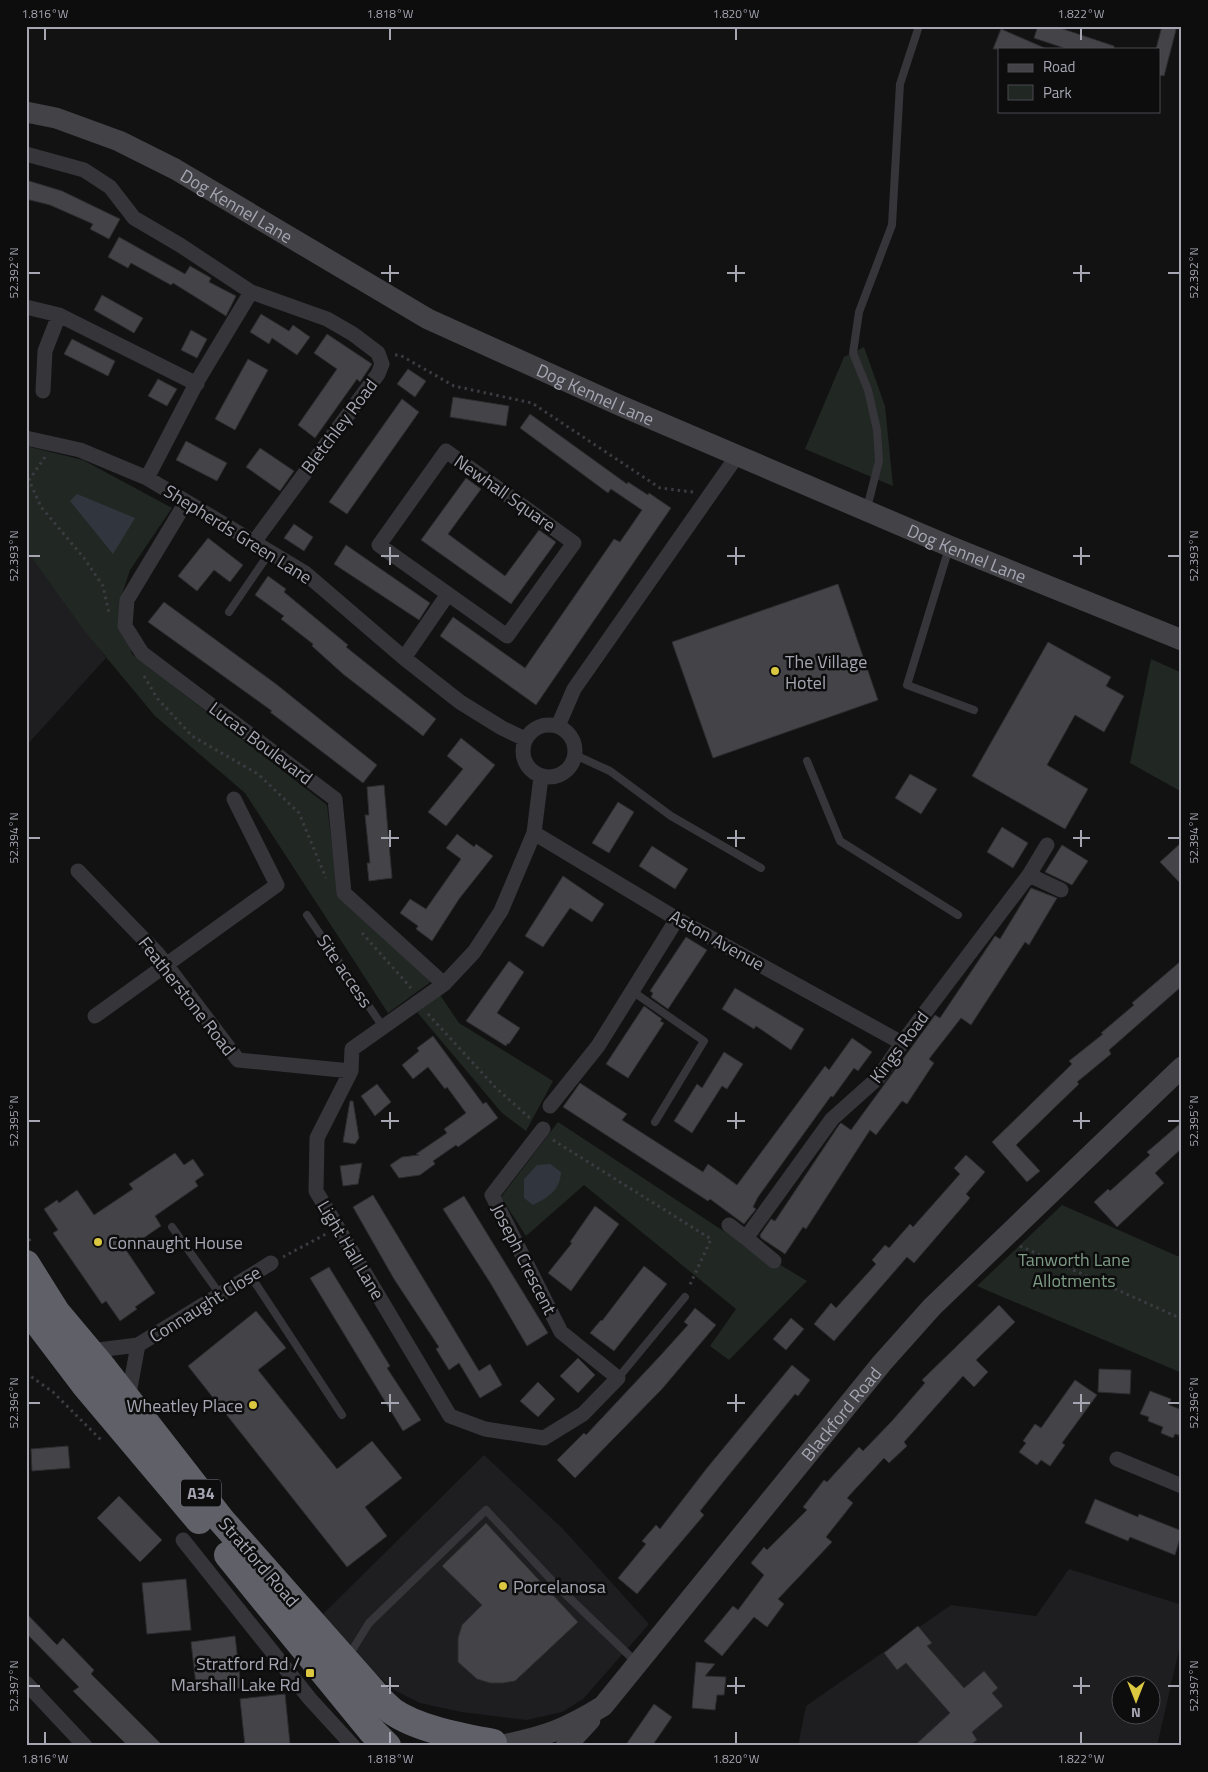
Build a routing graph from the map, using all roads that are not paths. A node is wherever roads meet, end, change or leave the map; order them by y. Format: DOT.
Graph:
graph roads {
  1 [pos="919,26"];
  2 [pos="26,112"];
  3 [pos="26,154"];
  4 [pos="251,292"];
  5 [pos="26,307"];
  6 [pos="59,315"];
  7 [pos="196,384"];
  8 [pos="43,391"];
  9 [pos="26,438"];
  10 [pos="738,456"];
  11 [pos="147,478"];
  12 [pos="186,502"];
  13 [pos="866,510"];
  14 [pos="254,542"];
  15 [pos="950,546"];
  16 [pos="270,552"];
  17 [pos="448,594"];
  18 [pos="228,612"];
  19 [pos="1182,640"];
  20 [pos="404,658"];
  21 [pos="974,710"];
  22 [pos="558,726"];
  23 [pos="525,740"];
  24 [pos="575,755"];
  25 [pos="807,762"];
  26 [pos="541,777"];
  27 [pos="234,799"];
  28 [pos="534,833"];
  29 [pos="1047,845"];
  30 [pos="761,868"];
  31 [pos="78,871"];
  32 [pos="1029,875"];
  33 [pos="1061,890"];
  34 [pos="307,915"];
  35 [pos="958,915"];
  36 [pos="677,918"];
  37 [pos="166,965"];
  38 [pos="444,984"];
  39 [pos="632,991"];
  40 [pos="95,1016"];
  41 [pos="383,1027"];
  42 [pos="902,1043"];
  43 [pos="1182,1068"];
  44 [pos="351,1071"];
  45 [pos="550,1106"];
  46 [pos="655,1122"];
  47 [pos="543,1129"];
  48 [pos="729,1225"];
  49 [pos="172,1228"];
  50 [pos="746,1238"];
  51 [pos="774,1261"];
  52 [pos="271,1263"];
  53 [pos="26,1264"];
  54 [pos="250,1276"];
  55 [pos="219,1293"];
  56 [pos="685,1297"];
  57 [pos="26,1307"];
  58 [pos="138,1345"];
  59 [pos="90,1352"];
  60 [pos="618,1378"];
  61 [pos="128,1400"];
  62 [pos="342,1415"];
  63 [pos="1117,1459"];
  64 [pos="1182,1486"];
  65 [pos="183,1540"];
  66 [pos="345,1660"];
  67 [pos="638,1664"];
  68 [pos="26,1683"];
  69 [pos="603,1706"];
  70 [pos="495,1745"];
  71 [pos="85,1746"];
  72 [pos="353,1746"];
  73 [pos="388,1746"];
  74 [pos="566,1746"];
  1 -- 13 [label="lane"];
  2 -- 10 [label="street, Dog Kennel Lane"];
  3 -- 4 [label="street, Bletchley Road"];
  4 -- 7 [label="street"];
  4 -- 14 [label="street, Bletchley Road"];
  5 -- 6 [label="street"];
  6 -- 7 [label="street"];
  6 -- 8 [label="street"];
  7 -- 11 [label="street"];
  9 -- 11 [label="street, Shepherds Green Lane"];
  10 -- 13 [label="street, Dog Kennel Lane"];
  10 -- 22 [label="street"];
  11 -- 12 [label="street, Shepherds Green Lane"];
  12 -- 14 [label="street, Shepherds Green Lane"];
  12 -- 38 [label="street, Lucas Boulevard"];
  13 -- 15 [label="street, Dog Kennel Lane"];
  14 -- 16 [label="street, Shepherds Green Lane"];
  15 -- 19 [label="street, Dog Kennel Lane"];
  15 -- 21 [label="lane"];
  16 -- 18 [label="lane"];
  16 -- 20 [label="street, Shepherds Green Lane"];
  17 -- 17 [label="street, Newhall Square"];
  17 -- 20 [label="street"];
  20 -- 23 [label="street, Shepherds Green Lane"];
  22 -- 23 [label="street"];
  22 -- 24 [label="street"];
  23 -- 26 [label="street"];
  24 -- 26 [label="street"];
  24 -- 30 [label="lane"];
  25 -- 35 [label="lane"];
  26 -- 28 [label="street, Light Hall Lane"];
  27 -- 37 [label="street"];
  28 -- 36 [label="street, Aston Avenue"];
  28 -- 38 [label="street, Light Hall Lane"];
  29 -- 32 [label="street, Kings Road"];
  31 -- 37 [label="street, Featherstone Road"];
  32 -- 33 [label="street"];
  32 -- 42 [label="street, Kings Road"];
  34 -- 41 [label="lane, Site access"];
  36 -- 39 [label="street"];
  36 -- 42 [label="street, Aston Avenue"];
  37 -- 40 [label="street"];
  37 -- 44 [label="street, Featherstone Road"];
  38 -- 41 [label="street, Light Hall Lane"];
  39 -- 45 [label="street"];
  39 -- 46 [label="lane"];
  41 -- 44 [label="street, Light Hall Lane"];
  42 -- 50 [label="street, Kings Road"];
  43 -- 67 [label="street, Blackford Road"];
  44 -- 60 [label="street, Light Hall Lane"];
  47 -- 60 [label="street, Joseph Crescent"];
  48 -- 50 [label="street"];
  49 -- 55 [label="lane"];
  50 -- 51 [label="street"];
  52 -- 54 [label="street, Connaught Close"];
  53 -- 59 [label="highway, Stratford Road / A34"];
  54 -- 55 [label="street, Connaught Close"];
  54 -- 62 [label="lane"];
  55 -- 58 [label="street, Connaught Close"];
  56 -- 60 [label="lane"];
  57 -- 73 [label="highway, Stratford Road / A34"];
  58 -- 59 [label="street, Connaught Close"];
  58 -- 61 [label="street, Connaught Close"];
  59 -- 61 [label="highway, Stratford Road / A34"];
  61 -- 66 [label="highway, Stratford Road / A34"];
  63 -- 64 [label="street"];
  65 -- 72 [label="street"];
  66 -- 67 [label="lane"];
  66 -- 70 [label="highway, Stratford Road / A34"];
  67 -- 69 [label="street, Blackford Road"];
  68 -- 71 [label="street"];
  69 -- 70 [label="street, Blackford Road"];
  69 -- 74 [label="street"];
}
